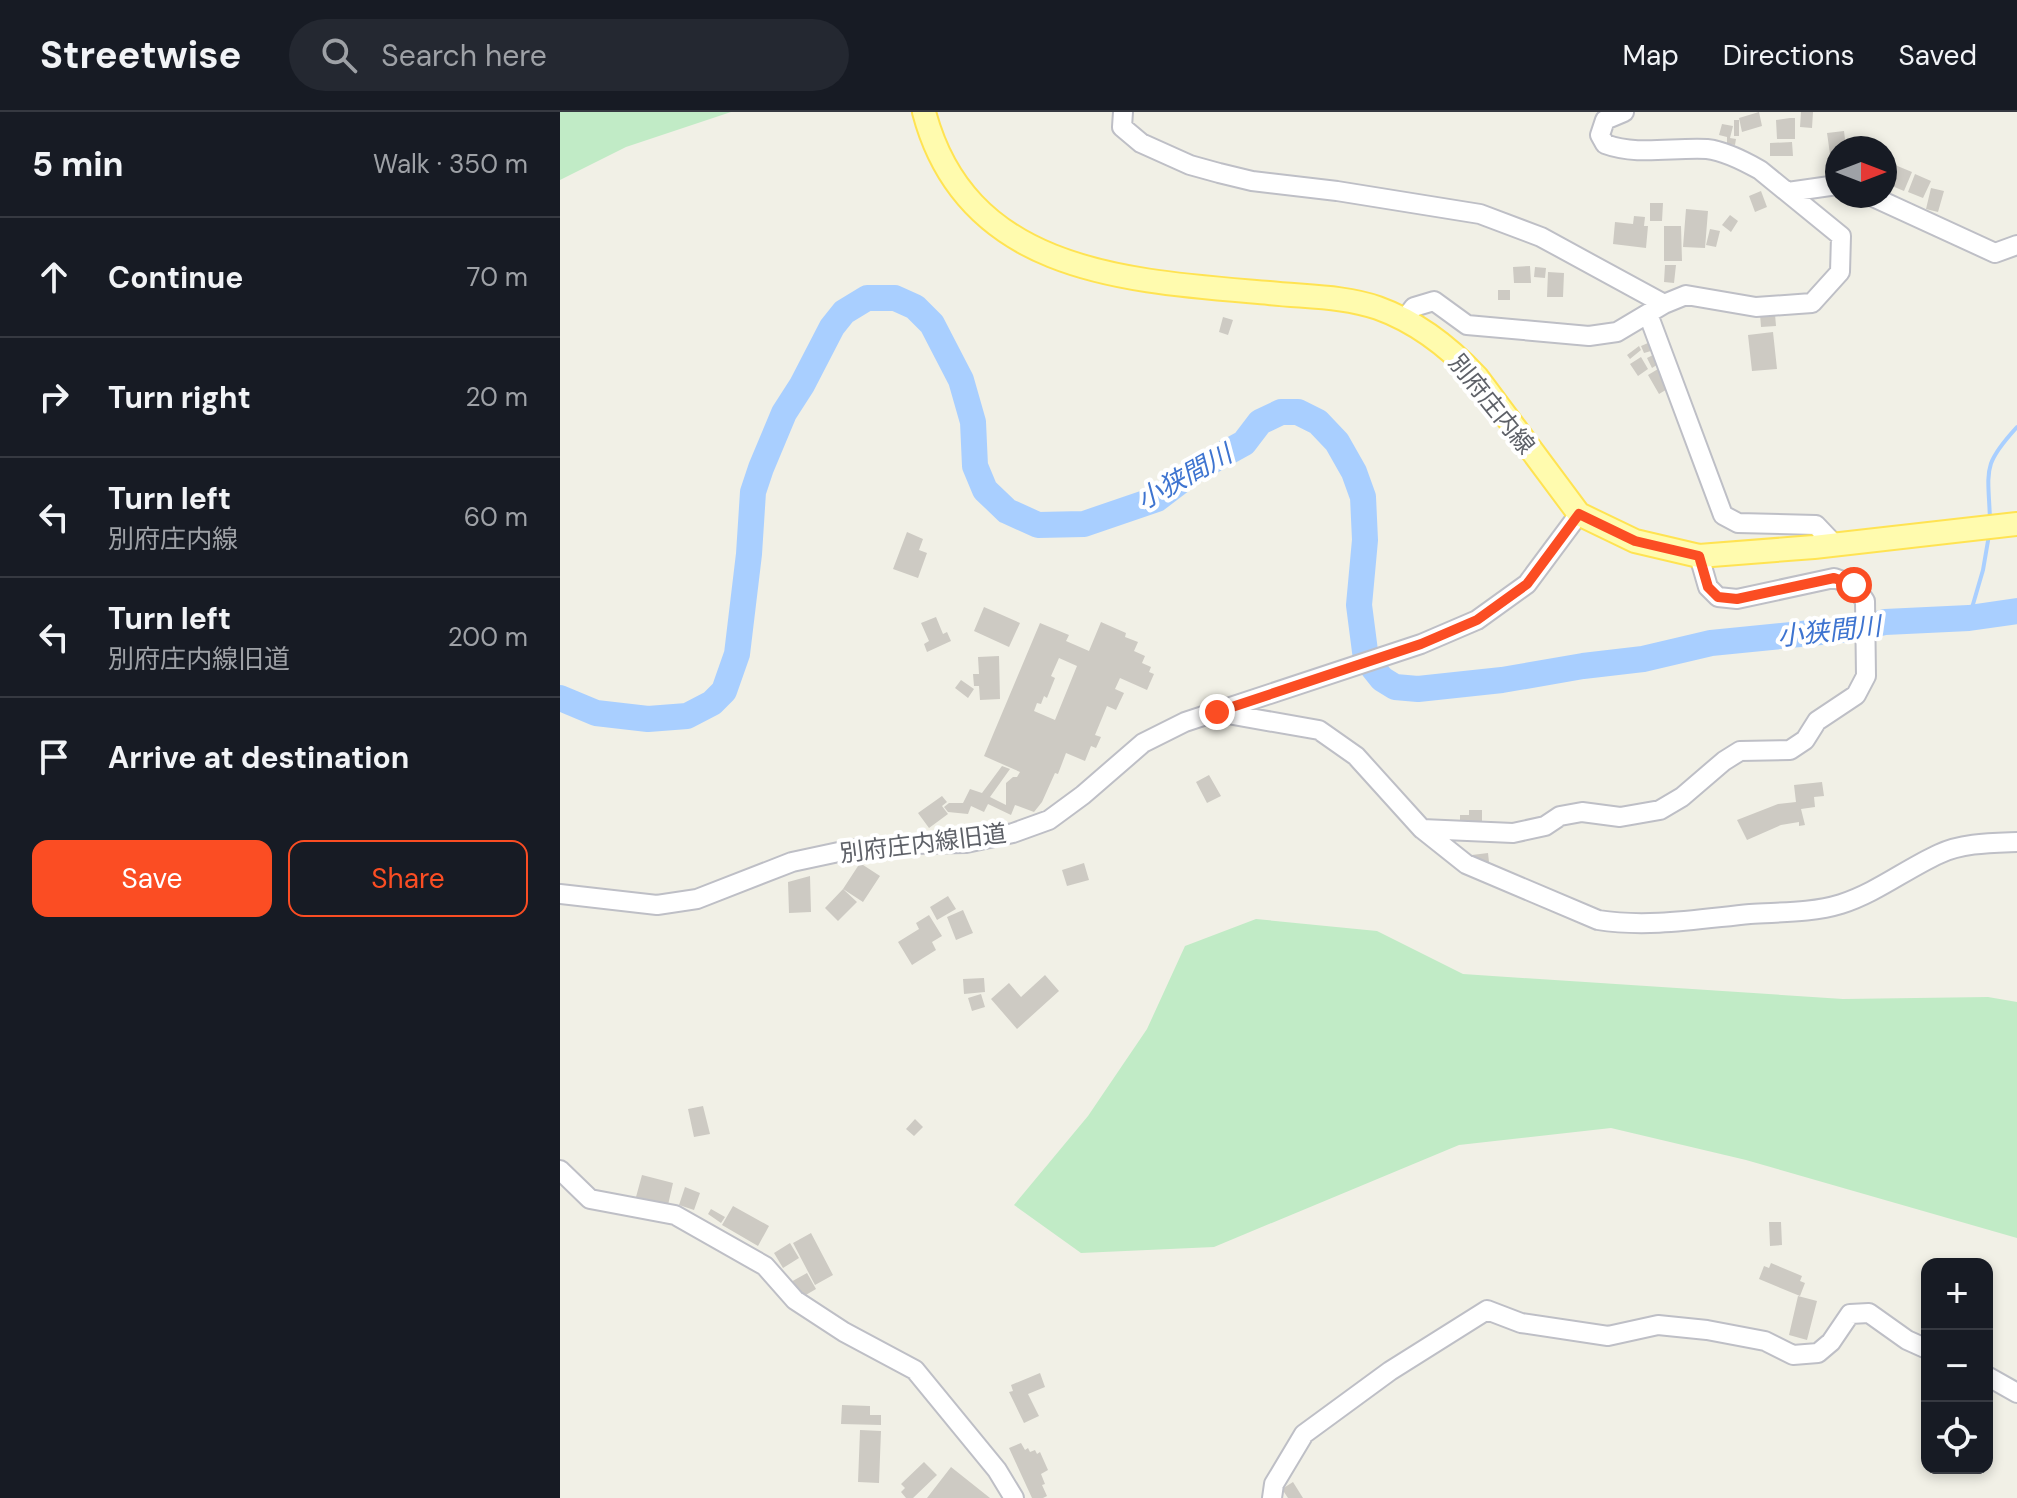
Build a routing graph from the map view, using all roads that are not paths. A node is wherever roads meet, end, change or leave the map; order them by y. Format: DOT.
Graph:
graph roads {
  1 [pos="924,112"];
  2 [pos="1123,112"];
  3 [pos="1624,112"];
  4 [pos="1825,187"];
  5 [pos="1788,192"];
  6 [pos="1897,208"];
  7 [pos="2017,245"];
  8 [pos="1656,309"];
  9 [pos="1404,320"];
  10 [pos="1579,514"];
  11 [pos="2017,524"];
  12 [pos="1835,545"];
  13 [pos="1699,556"];
  14 [pos="1217,712"];
  15 [pos="1422,829"];
  16 [pos="2017,842"];
  17 [pos="560,894"];
  18 [pos="560,1170"];
  19 [pos="1921,1346"];
  20 [pos="1993,1379"];
  21 [pos="2017,1393"];
  22 [pos="1014,1498"];
  23 [pos="1272,1498"];
  1 -- 9 [label="main road, 別府庄内線"];
  2 -- 8 [label="street"];
  3 -- 5 [label="street"];
  4 -- 5 [label="street"];
  5 -- 8 [label="street"];
  6 -- 7 [label="street"];
  8 -- 9 [label="street"];
  8 -- 12 [label="street"];
  9 -- 10 [label="main road, 別府庄内線"];
  10 -- 13 [label="main road, 別府庄内線"];
  10 -- 14 [label="street, 別府庄内線旧道"];
  11 -- 12 [label="main road, 別府庄内線"];
  12 -- 13 [label="main road, 別府庄内線"];
  13 -- 15 [label="street"];
  14 -- 15 [label="street"];
  14 -- 17 [label="street, 別府庄内線旧道"];
  15 -- 16 [label="street"];
  18 -- 22 [label="street"];
  19 -- 23 [label="street"];
  20 -- 21 [label="street"];
}
